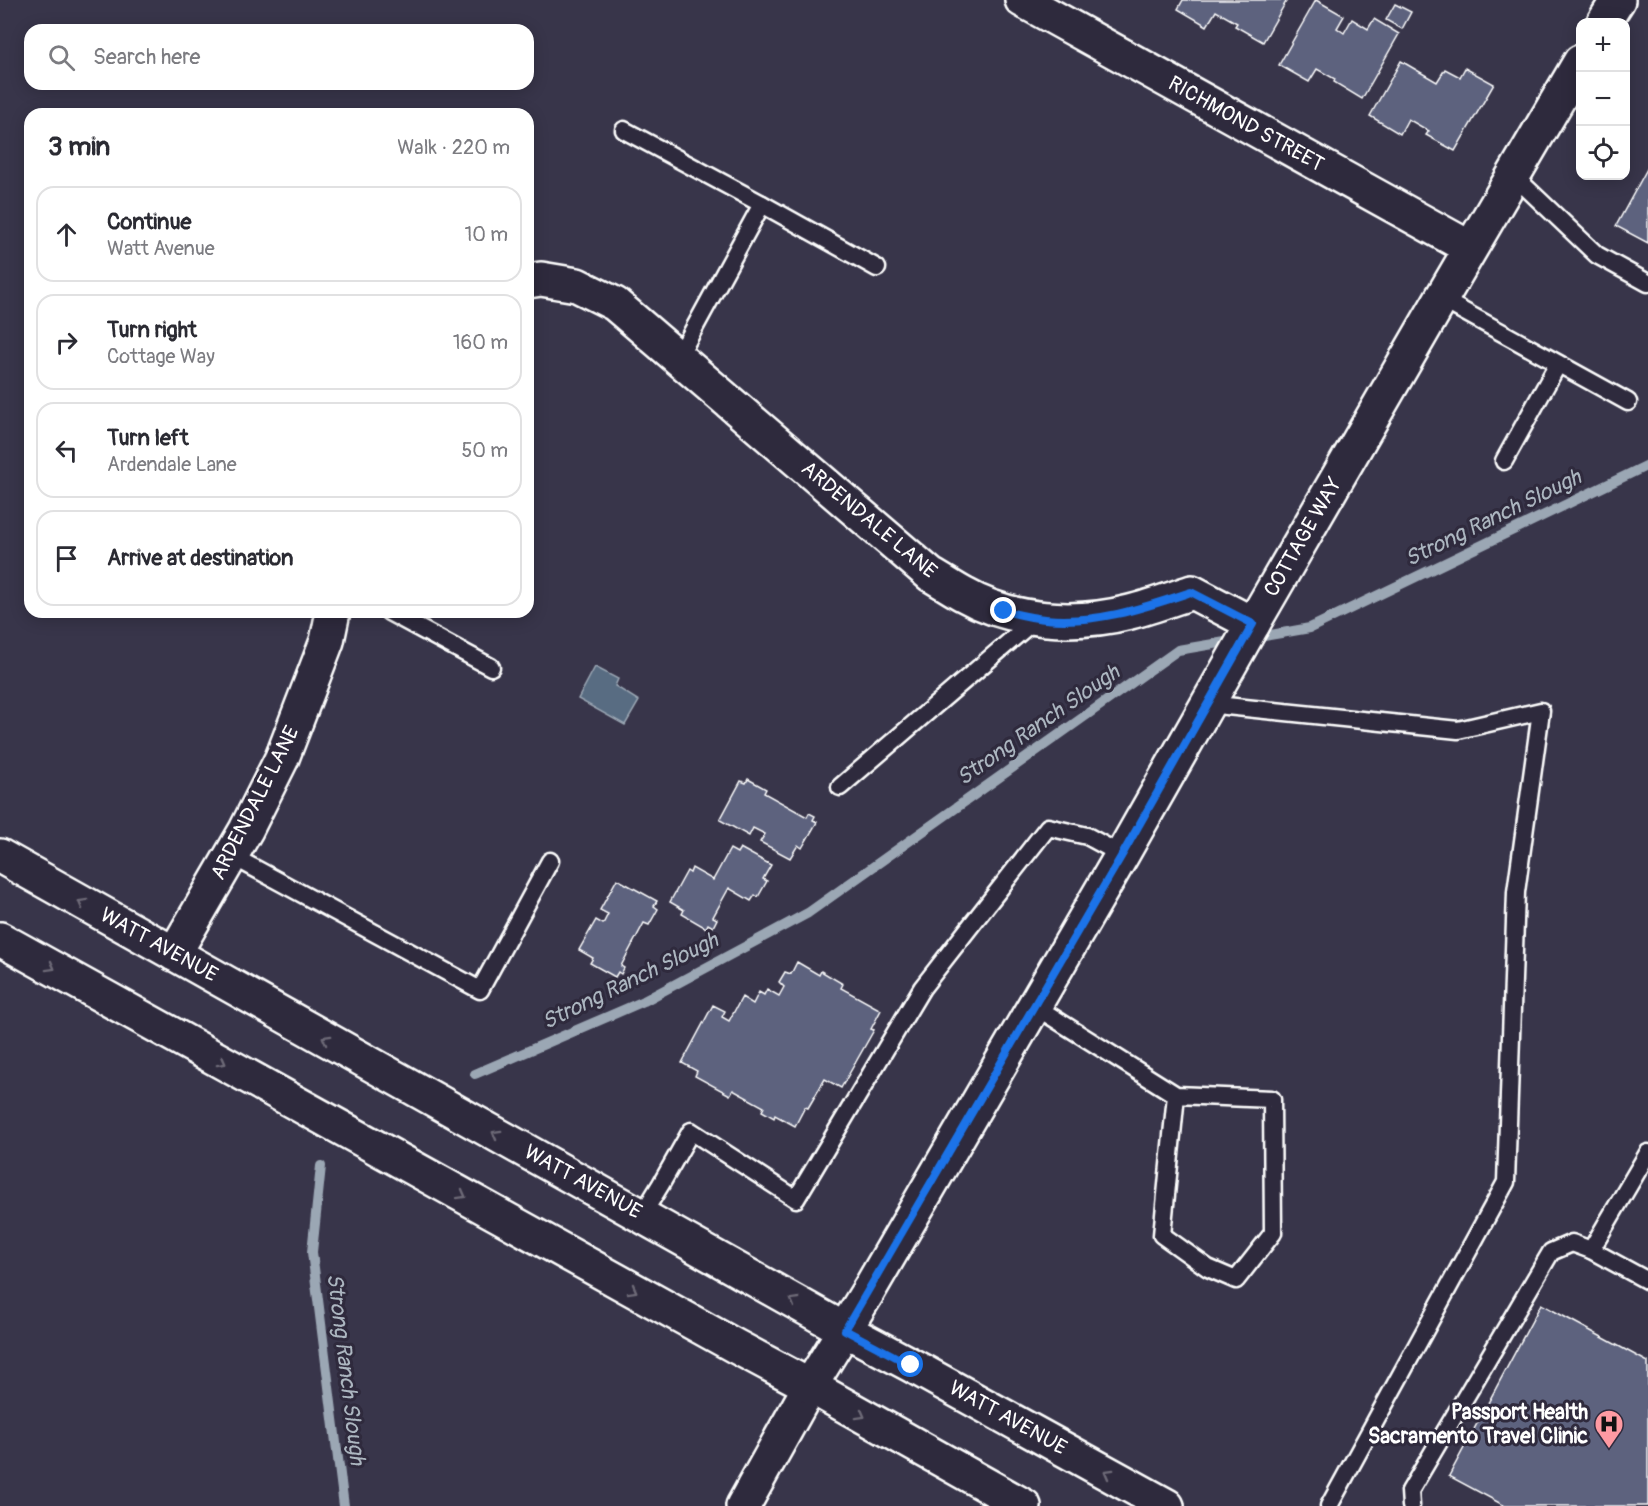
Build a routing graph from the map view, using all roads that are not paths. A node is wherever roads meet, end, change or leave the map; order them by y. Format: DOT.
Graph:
graph roads {
  1 [pos="1023,0"];
  2 [pos="1618,0"];
  3 [pos="1607,18"];
  4 [pos="1576,70"];
  5 [pos="624,129"];
  6 [pos="1513,175"];
  7 [pos="762,204"];
  8 [pos="1470,248"];
  9 [pos="877,268"];
  10 [pos="534,280"];
  11 [pos="1648,283"];
  12 [pos="1441,299"];
  13 [pos="678,358"];
  14 [pos="1558,364"];
  15 [pos="1628,402"];
  16 [pos="1504,461"];
  17 [pos="332,618"];
  18 [pos="400,618"];
  19 [pos="1038,618"];
  20 [pos="1253,624"];
  21 [pos="491,667"];
  22 [pos="1213,693"];
  23 [pos="840,787"];
  24 [pos="1122,855"];
  25 [pos="0,856"];
  26 [pos="231,856"];
  27 [pos="550,861"];
  28 [pos="0,939"];
  29 [pos="174,954"];
  30 [pos="1033,1005"];
  31 [pos="1176,1095"];
  32 [pos="1648,1153"];
  33 [pos="642,1215"];
  34 [pos="1591,1250"];
  35 [pos="1648,1281"];
  36 [pos="845,1330"];
  37 [pos="810,1386"];
  38 [pos="743,1506"];
  39 [pos="1024,1506"];
  40 [pos="1167,1506"];
  41 [pos="1329,1506"];
  42 [pos="1412,1506"];
  1 -- 8 [label="street, RICHMOND STREET"];
  2 -- 3 [label="street"];
  4 -- 6 [label="street, COTTAGE WAY"];
  5 -- 7 [label="lane"];
  6 -- 8 [label="street, COTTAGE WAY"];
  6 -- 11 [label="lane"];
  7 -- 9 [label="lane"];
  7 -- 13 [label="lane"];
  8 -- 12 [label="street, COTTAGE WAY"];
  10 -- 13 [label="street, ARDENDALE LANE"];
  12 -- 14 [label="lane"];
  12 -- 20 [label="street, COTTAGE WAY"];
  13 -- 19 [label="street, ARDENDALE LANE"];
  14 -- 15 [label="lane"];
  14 -- 16 [label="lane"];
  17 -- 26 [label="street, ARDENDALE LANE"];
  18 -- 21 [label="lane"];
  19 -- 20 [label="street, ARDENDALE LANE"];
  19 -- 23 [label="lane"];
  20 -- 22 [label="street, COTTAGE WAY"];
  22 -- 24 [label="street, COTTAGE WAY"];
  22 -- 41 [label="lane"];
  24 -- 30 [label="street, COTTAGE WAY"];
  24 -- 33 [label="lane"];
  29 -- 25 [label="street, WATT AVENUE, one-way"];
  26 -- 27 [label="lane"];
  26 -- 29 [label="street, ARDENDALE LANE"];
  28 -- 37 [label="street, one-way"];
  33 -- 29 [label="street, WATT AVENUE, one-way"];
  30 -- 31 [label="lane"];
  30 -- 36 [label="street, COTTAGE WAY"];
  31 -- 31 [label="lane"];
  32 -- 34 [label="lane"];
  36 -- 33 [label="street, WATT AVENUE, one-way"];
  34 -- 35 [label="lane"];
  34 -- 42 [label="lane"];
  36 -- 37 [label="street, COTTAGE WAY"];
  40 -- 36 [label="street, WATT AVENUE, one-way"];
  37 -- 38 [label="street, COTTAGE WAY"];
  37 -- 39 [label="street, one-way"];
}
